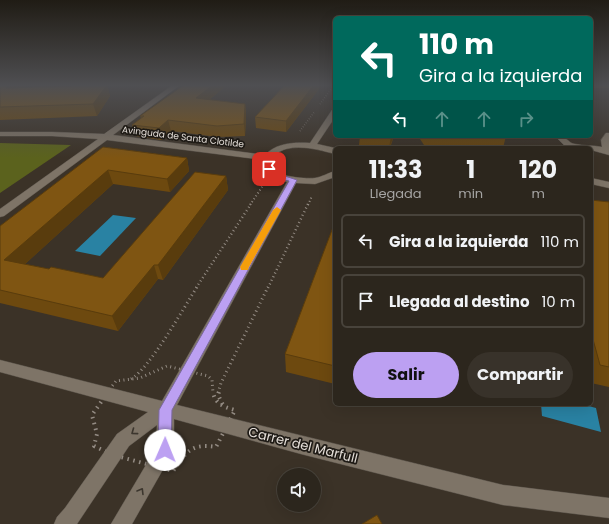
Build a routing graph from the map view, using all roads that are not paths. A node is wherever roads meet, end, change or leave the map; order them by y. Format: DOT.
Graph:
graph roads {
  1 [pos="144,109"];
  2 [pos="333,115"];
  3 [pos="0,134"];
  4 [pos="609,135"];
  5 [pos="106,137"];
  6 [pos="561,138"];
  7 [pos="313,144"];
  8 [pos="568,146"];
  9 [pos="593,147"];
  10 [pos="333,150"];
  11 [pos="608,151"];
  12 [pos="268,158"];
  13 [pos="333,175"];
  14 [pos="293,180"];
  15 [pos="593,181"];
  16 [pos="609,184"];
  17 [pos="0,214"];
  18 [pos="0,366"];
  19 [pos="166,410"];
  20 [pos="609,508"];
  21 [pos="64,524"];
  22 [pos="121,524"];
  1 -- 5 [label="street"];
  2 -- 7 [label="street"];
  3 -- 5 [label="street, Avinguda de Santa Clotilde"];
  4 -- 11 [label="street"];
  5 -- 12 [label="street, Avinguda de Santa Clotilde"];
  5 -- 17 [label="street"];
  6 -- 8 [label="street"];
  7 -- 10 [label="street"];
  7 -- 12 [label="street"];
  9 -- 11 [label="street"];
  12 -- 14 [label="street"];
  13 -- 14 [label="street"];
  14 -- 19 [label="street"];
  15 -- 16 [label="street"];
  18 -- 19 [label="street, Carrer del Marfull"];
  19 -- 20 [label="street, Carrer del Marfull"];
  19 -- 21 [label="street, one-way"];
  22 -- 19 [label="street, one-way"];
}
